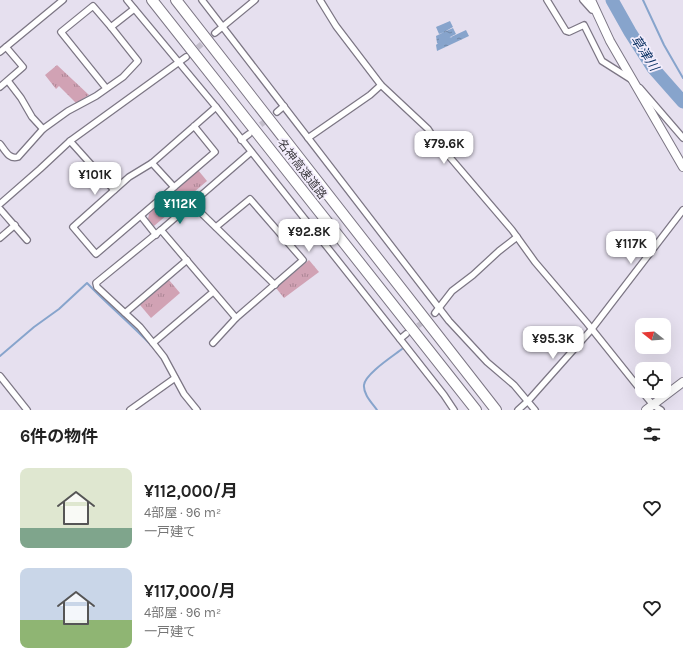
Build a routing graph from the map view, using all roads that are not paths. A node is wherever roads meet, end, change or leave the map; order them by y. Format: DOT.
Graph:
graph roads {
  1 [pos="63,0"];
  2 [pos="127,0"];
  3 [pos="152,0"];
  4 [pos="176,0"];
  5 [pos="202,0"];
  6 [pos="255,0"];
  7 [pos="320,0"];
  8 [pos="547,0"];
  9 [pos="583,0"];
  10 [pos="591,0"];
  11 [pos="134,9"];
  12 [pos="596,10"];
  13 [pos="112,27"];
  14 [pos="222,27"];
  15 [pos="215,32"];
  16 [pos="6,47"];
  17 [pos="0,52"];
  18 [pos="186,57"];
  19 [pos="179,62"];
  20 [pos="8,81"];
  21 [pos="634,81"];
  22 [pos="381,85"];
  23 [pos="0,87"];
  24 [pos="106,88"];
  25 [pos="284,106"];
  26 [pos="216,107"];
  27 [pos="277,112"];
  28 [pos="194,126"];
  29 [pos="43,129"];
  30 [pos="249,134"];
  31 [pos="308,138"];
  32 [pos="683,138"];
  33 [pos="241,140"];
  34 [pos="70,141"];
  35 [pos="0,144"];
  36 [pos="251,152"];
  37 [pos="152,163"];
  38 [pos="683,167"];
  39 [pos="174,187"];
  40 [pos="114,190"];
  41 [pos="0,204"];
  42 [pos="192,204"];
  43 [pos="0,209"];
  44 [pos="683,210"];
  45 [pos="141,216"];
  46 [pos="15,225"];
  47 [pos="216,227"];
  48 [pos="162,230"];
  49 [pos="156,235"];
  50 [pos="0,238"];
  51 [pos="517,238"];
  52 [pos="27,240"];
  53 [pos="187,260"];
  54 [pos="275,285"];
  55 [pos="213,292"];
  56 [pos="439,307"];
  57 [pos="125,313"];
  58 [pos="435,313"];
  59 [pos="236,318"];
  60 [pos="591,330"];
  61 [pos="406,334"];
  62 [pos="400,339"];
  63 [pos="153,343"];
  64 [pos="213,343"];
  65 [pos="0,376"];
  66 [pos="175,378"];
  67 [pos="683,382"];
  68 [pos="528,401"];
  69 [pos="653,405"];
  70 [pos="27,410"];
  71 [pos="130,410"];
  72 [pos="196,410"];
  73 [pos="454,410"];
  74 [pos="476,410"];
  75 [pos="496,410"];
  76 [pos="518,410"];
  77 [pos="535,410"];
  78 [pos="646,410"];
  79 [pos="661,410"];
  1 -- 16 [label="street"];
  2 -- 11 [label="street"];
  3 -- 74 [label="highway, 名神高速道路"];
  4 -- 75 [label="highway, 名神高速道路"];
  5 -- 14 [label="street"];
  6 -- 14 [label="street"];
  7 -- 22 [label="street"];
  8 -- 21 [label="street"];
  9 -- 12 [label="street"];
  10 -- 12 [label="main road"];
  11 -- 13 [label="street"];
  11 -- 19 [label="street"];
  12 -- 21 [label="main road"];
  13 -- 24 [label="street"];
  13 -- 24 [label="street"];
  14 -- 15 [label="street"];
  14 -- 25 [label="street"];
  16 -- 17 [label="street"];
  16 -- 20 [label="street"];
  18 -- 19 [label="street"];
  19 -- 26 [label="street"];
  19 -- 34 [label="street"];
  20 -- 23 [label="street"];
  20 -- 29 [label="street"];
  21 -- 32 [label="street"];
  21 -- 38 [label="main road"];
  22 -- 31 [label="street"];
  22 -- 51 [label="street"];
  24 -- 29 [label="street"];
  25 -- 27 [label="street"];
  25 -- 31 [label="street"];
  26 -- 28 [label="street"];
  26 -- 33 [label="street"];
  28 -- 37 [label="street"];
  28 -- 39 [label="street"];
  29 -- 35 [label="street"];
  30 -- 33 [label="street"];
  31 -- 56 [label="street"];
  33 -- 36 [label="street"];
  34 -- 40 [label="street"];
  34 -- 41 [label="street"];
  36 -- 42 [label="street"];
  36 -- 62 [label="street"];
  37 -- 39 [label="street"];
  37 -- 40 [label="street"];
  39 -- 45 [label="street"];
  40 -- 45 [label="street"];
  42 -- 47 [label="street"];
  42 -- 48 [label="street"];
  43 -- 46 [label="street"];
  44 -- 60 [label="street"];
  45 -- 49 [label="street"];
  46 -- 50 [label="street"];
  46 -- 52 [label="street"];
  47 -- 54 [label="street"];
  47 -- 54 [label="street"];
  48 -- 49 [label="street"];
  48 -- 53 [label="street"];
  49 -- 57 [label="street"];
  51 -- 56 [label="street"];
  51 -- 60 [label="street"];
  53 -- 55 [label="street"];
  53 -- 57 [label="street"];
  54 -- 59 [label="street"];
  55 -- 59 [label="street"];
  55 -- 63 [label="street"];
  56 -- 58 [label="street"];
  56 -- 68 [label="street"];
  57 -- 63 [label="street"];
  59 -- 64 [label="street"];
  60 -- 68 [label="street"];
  60 -- 69 [label="street"];
  61 -- 62 [label="street"];
  62 -- 73 [label="street"];
  63 -- 66 [label="street"];
  65 -- 70 [label="street"];
  66 -- 71 [label="street"];
  66 -- 72 [label="street"];
  67 -- 69 [label="main road"];
  68 -- 76 [label="street"];
  68 -- 77 [label="street"];
  69 -- 78 [label="main road"];
  69 -- 79 [label="street"];
}
